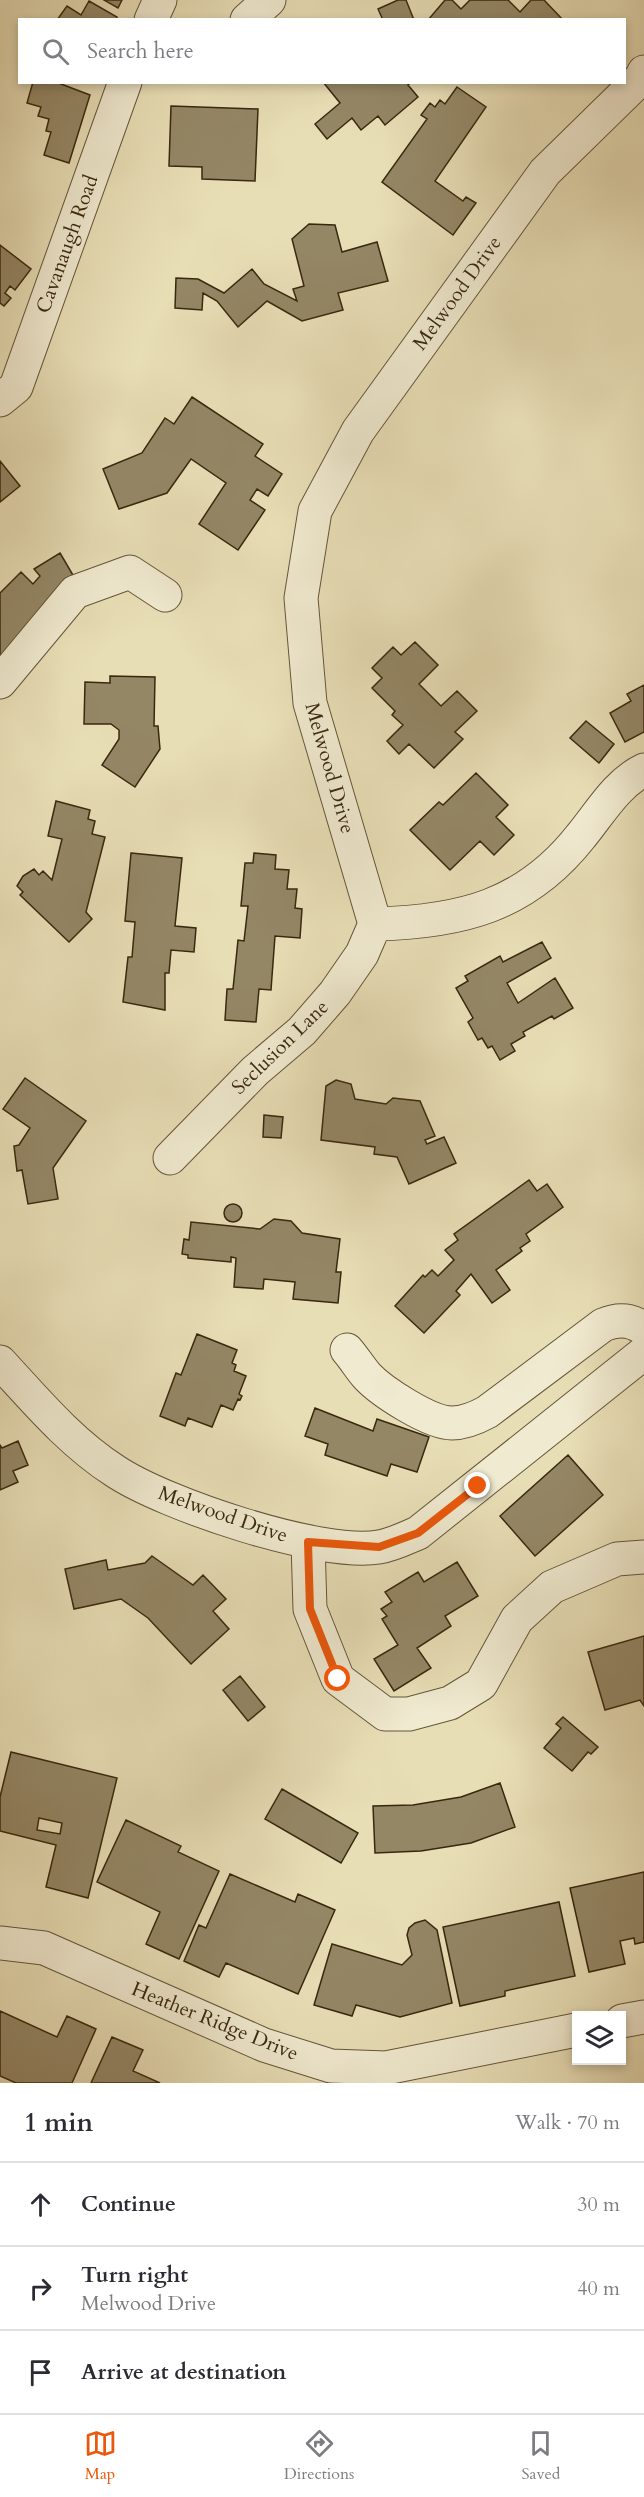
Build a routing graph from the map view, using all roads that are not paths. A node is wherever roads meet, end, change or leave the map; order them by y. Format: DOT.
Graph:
graph roads {
  1 [pos="160,0"];
  2 [pos="269,0"];
  3 [pos="152,18"];
  4 [pos="249,18"];
  5 [pos="644,72"];
  6 [pos="124,84"];
  7 [pos="0,400"];
  8 [pos="165,595"];
  9 [pos="0,682"];
  10 [pos="644,770"];
  11 [pos="375,924"];
  12 [pos="170,1158"];
  13 [pos="644,1329"];
  14 [pos="347,1350"];
  15 [pos="644,1353"];
  16 [pos="0,1362"];
  17 [pos="308,1542"];
  18 [pos="644,1557"];
  19 [pos="0,1943"];
  20 [pos="644,2017"];
  21 [pos="626,2020"];
  22 [pos="572,2031"];
  1 -- 3 [label="street"];
  2 -- 4 [label="street"];
  5 -- 11 [label="street, Melwood Drive"];
  6 -- 7 [label="street, Cavanaugh Road"];
  8 -- 9 [label="street"];
  10 -- 11 [label="street"];
  11 -- 12 [label="street, Seclusion Lane"];
  13 -- 14 [label="street"];
  15 -- 17 [label="street, Melwood Drive"];
  16 -- 17 [label="street, Melwood Drive"];
  17 -- 18 [label="street"];
  19 -- 22 [label="street, Heather Ridge Drive"];
  20 -- 21 [label="street"];
}
